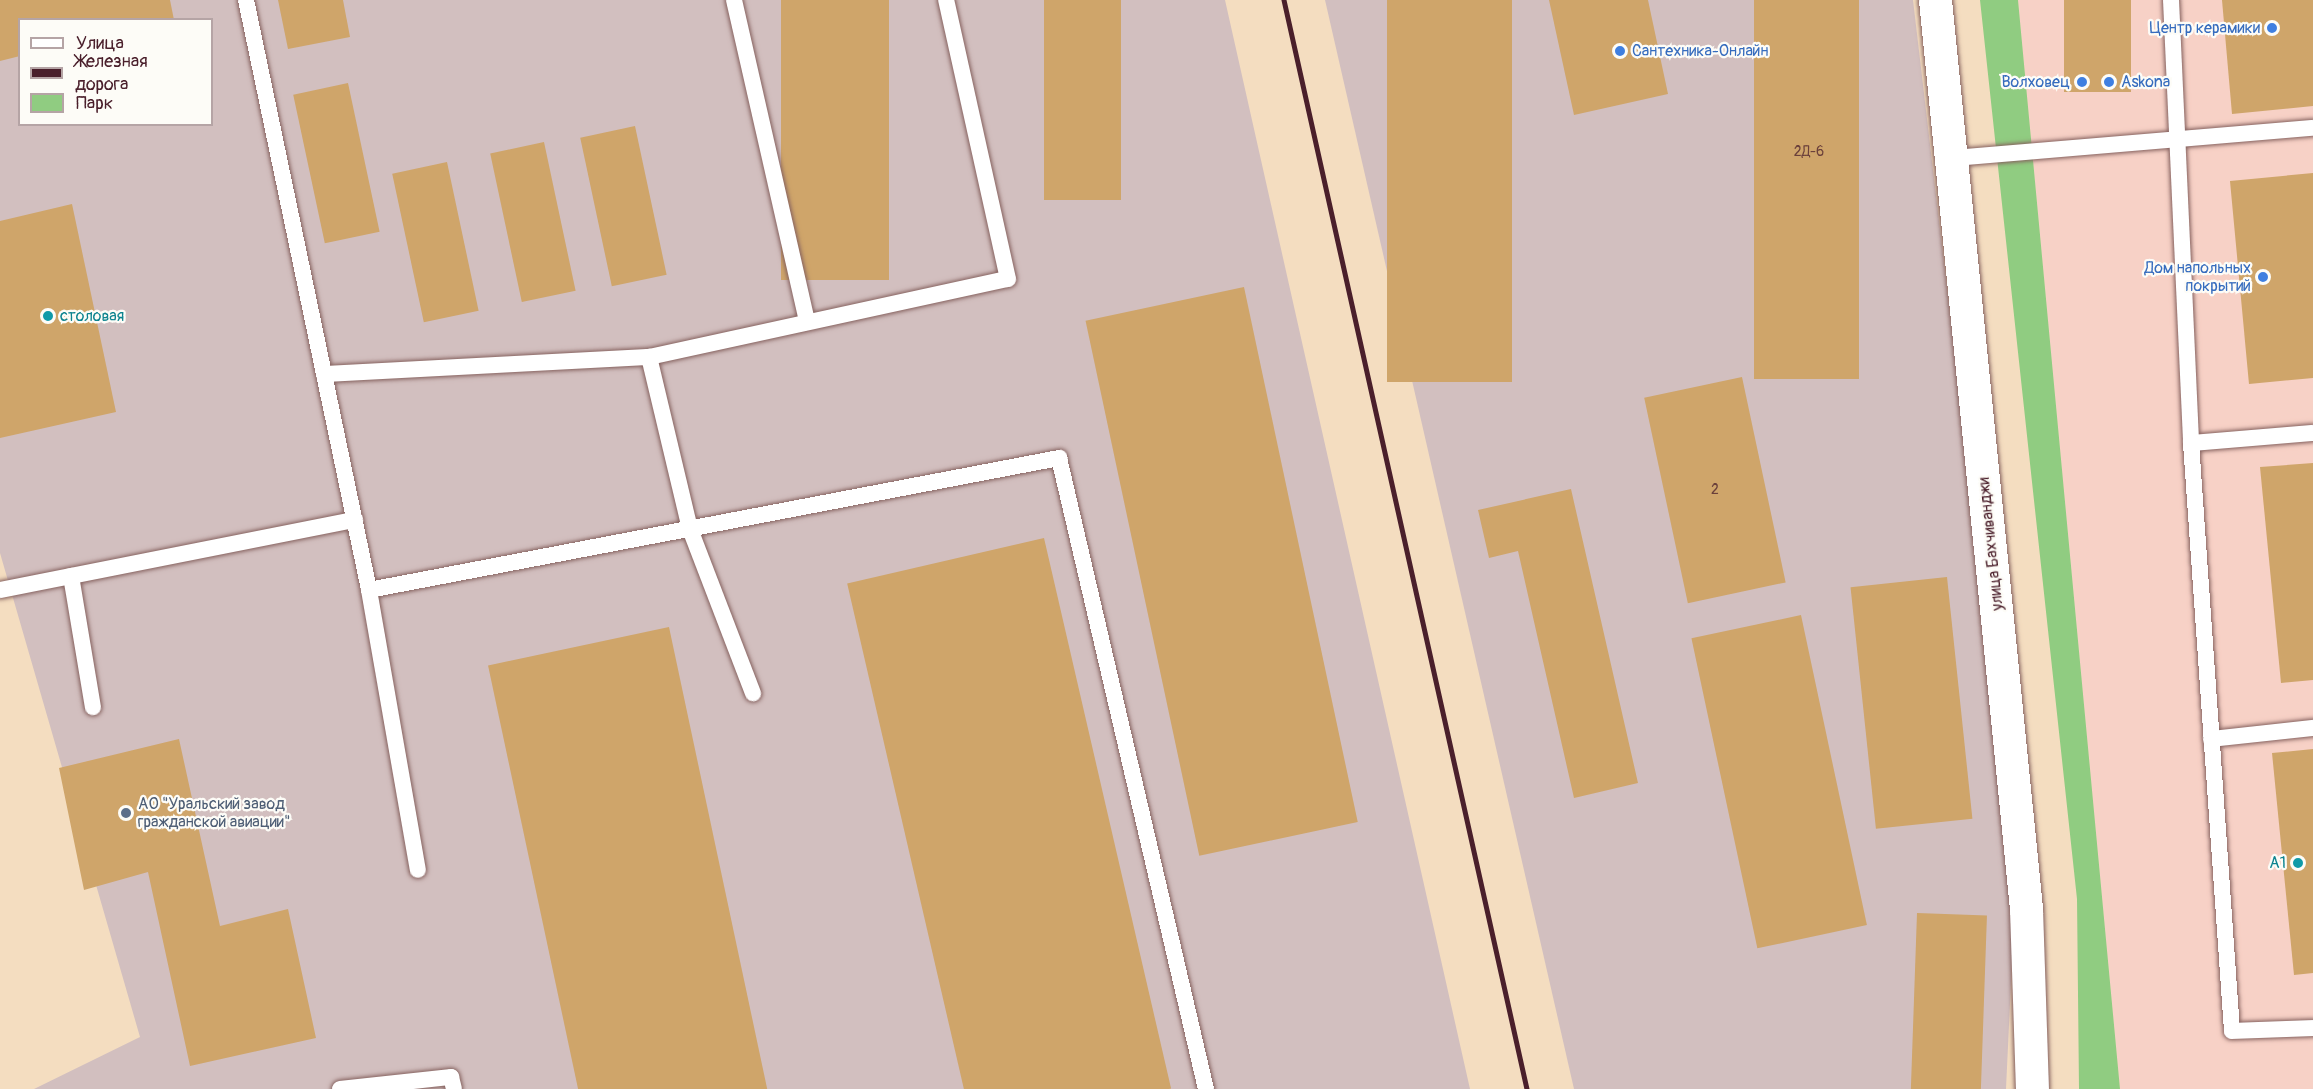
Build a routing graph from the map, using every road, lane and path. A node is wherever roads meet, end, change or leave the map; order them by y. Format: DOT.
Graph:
graph roads {
  1 [pos="246,0"];
  2 [pos="734,0"];
  3 [pos="946,0"];
  4 [pos="1935,0"];
  5 [pos="2171,0"];
  6 [pos="2313,128"];
  7 [pos="2176,139"];
  8 [pos="1953,158"];
  9 [pos="807,322"];
  10 [pos="649,357"];
  11 [pos="324,374"];
  12 [pos="2313,433"];
  13 [pos="2191,443"];
  14 [pos="355,520"];
  15 [pos="690,529"];
  16 [pos="71,576"];
  17 [pos="0,590"];
  18 [pos="369,590"];
  19 [pos="753,693"];
  20 [pos="93,707"];
  21 [pos="2313,728"];
  22 [pos="2211,739"];
  23 [pos="418,870"];
  24 [pos="2313,1028"];
  25 [pos="340,1089"];
  26 [pos="454,1089"];
  27 [pos="1206,1089"];
  28 [pos="2031,1089"];
  1 -- 11 [label="lane"];
  2 -- 9 [label="lane"];
  3 -- 9 [label="lane"];
  4 -- 8 [label="main road, улица Бахчиванджи"];
  5 -- 7 [label="lane"];
  6 -- 7 [label="lane"];
  7 -- 8 [label="lane"];
  7 -- 13 [label="lane"];
  8 -- 28 [label="main road, улица Бахчиванджи"];
  9 -- 10 [label="lane"];
  10 -- 11 [label="lane"];
  10 -- 15 [label="lane"];
  11 -- 14 [label="lane"];
  12 -- 13 [label="lane"];
  13 -- 22 [label="lane"];
  14 -- 16 [label="lane"];
  14 -- 18 [label="lane"];
  15 -- 18 [label="lane"];
  15 -- 19 [label="lane"];
  15 -- 27 [label="lane"];
  16 -- 17 [label="lane"];
  16 -- 20 [label="lane"];
  18 -- 23 [label="lane"];
  21 -- 22 [label="lane"];
  22 -- 24 [label="lane"];
  25 -- 26 [label="lane"];
}
